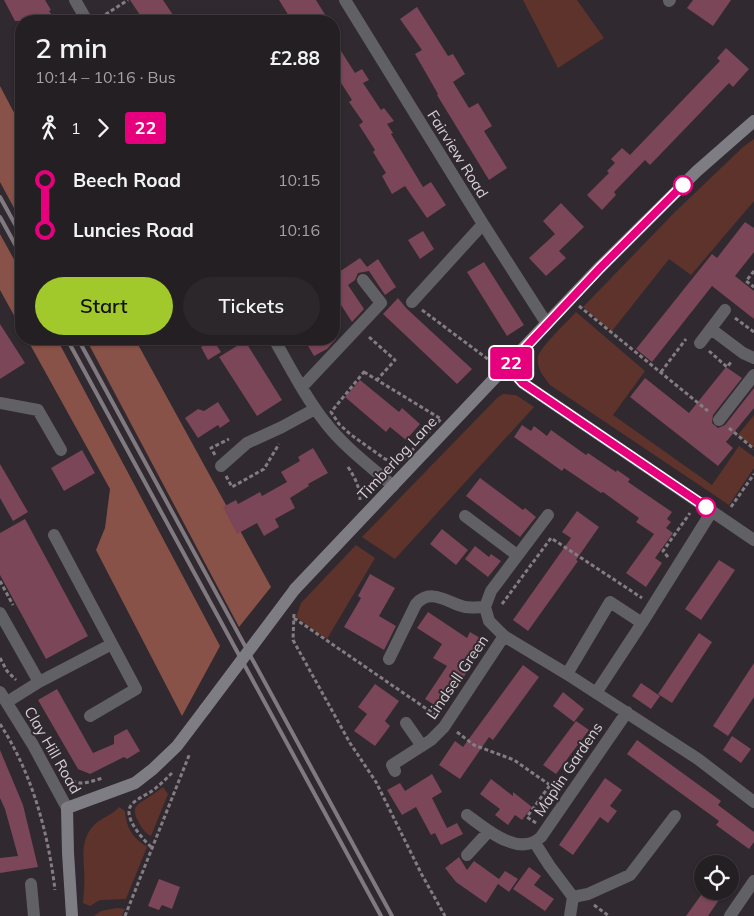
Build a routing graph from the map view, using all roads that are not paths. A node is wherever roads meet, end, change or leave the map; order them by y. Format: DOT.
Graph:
graph roads {
  1 [pos="74,0"];
  2 [pos="345,0"];
  3 [pos="83,15"];
  4 [pos="754,121"];
  5 [pos="483,224"];
  6 [pos="363,280"];
  7 [pos="412,302"];
  8 [pos="725,310"];
  9 [pos="547,324"];
  10 [pos="711,329"];
  11 [pos="700,343"];
  12 [pos="278,345"];
  13 [pos="754,358"];
  14 [pos="508,366"];
  15 [pos="754,375"];
  16 [pos="302,387"];
  17 [pos="0,403"];
  18 [pos="316,410"];
  19 [pos="719,420"];
  20 [pos="61,450"];
  21 [pos="221,466"];
  22 [pos="393,486"];
  23 [pos="712,511"];
  24 [pos="548,514"];
  25 [pos="465,516"];
  26 [pos="54,535"];
  27 [pos="754,540"];
  28 [pos="517,556"];
  29 [pos="485,607"];
  30 [pos="0,613"];
  31 [pos="639,620"];
  32 [pos="504,636"];
  33 [pos="112,644"];
  34 [pos="389,658"];
  35 [pos="567,674"];
  36 [pos="39,682"];
  37 [pos="596,693"];
  38 [pos="3,697"];
  39 [pos="627,712"];
  40 [pos="90,716"];
  41 [pos="406,724"];
  42 [pos="422,746"];
  43 [pos="396,771"];
  44 [pos="754,802"];
  45 [pos="67,808"];
  46 [pos="467,816"];
  47 [pos="675,816"];
  48 [pos="489,830"];
  49 [pos="535,843"];
  50 [pos="467,855"];
  51 [pos="754,881"];
  52 [pos="31,884"];
  53 [pos="573,897"];
  54 [pos="34,916"];
  55 [pos="72,916"];
  56 [pos="570,916"];
  57 [pos="730,916"];
  1 -- 3 [label="street"];
  2 -- 5 [label="street, Fairview Road"];
  4 -- 9 [label="main road, Timberlog Lane"];
  5 -- 7 [label="street"];
  5 -- 9 [label="street, Fairview Road"];
  6 -- 16 [label="street"];
  8 -- 10 [label="street"];
  9 -- 14 [label="main road, Timberlog Lane"];
  10 -- 11 [label="street"];
  10 -- 13 [label="street"];
  12 -- 16 [label="street"];
  14 -- 22 [label="main road, Timberlog Lane"];
  14 -- 23 [label="street"];
  15 -- 19 [label="street"];
  16 -- 18 [label="street"];
  17 -- 20 [label="street"];
  18 -- 21 [label="street"];
  18 -- 22 [label="street"];
  22 -- 45 [label="main road, Timberlog Lane, bridge"];
  23 -- 27 [label="street"];
  23 -- 31 [label="street"];
  24 -- 28 [label="street"];
  25 -- 28 [label="street"];
  26 -- 33 [label="street"];
  28 -- 29 [label="street"];
  29 -- 32 [label="street"];
  29 -- 34 [label="street"];
  30 -- 36 [label="street"];
  31 -- 35 [label="street"];
  31 -- 37 [label="street"];
  32 -- 35 [label="street"];
  32 -- 42 [label="street, Lindsell Green"];
  33 -- 36 [label="street"];
  33 -- 40 [label="street"];
  35 -- 37 [label="street"];
  36 -- 38 [label="street"];
  37 -- 39 [label="street"];
  38 -- 45 [label="street, Clay Hill Road"];
  39 -- 44 [label="street"];
  39 -- 49 [label="street, Maplin Gardens"];
  41 -- 42 [label="street"];
  42 -- 43 [label="street, Lindsell Green"];
  45 -- 55 [label="main road, Clay Hill Road"];
  46 -- 48 [label="street"];
  47 -- 53 [label="street"];
  48 -- 49 [label="street"];
  48 -- 50 [label="street"];
  49 -- 53 [label="street"];
  51 -- 57 [label="street"];
  52 -- 54 [label="street"];
  53 -- 56 [label="street"];
}
